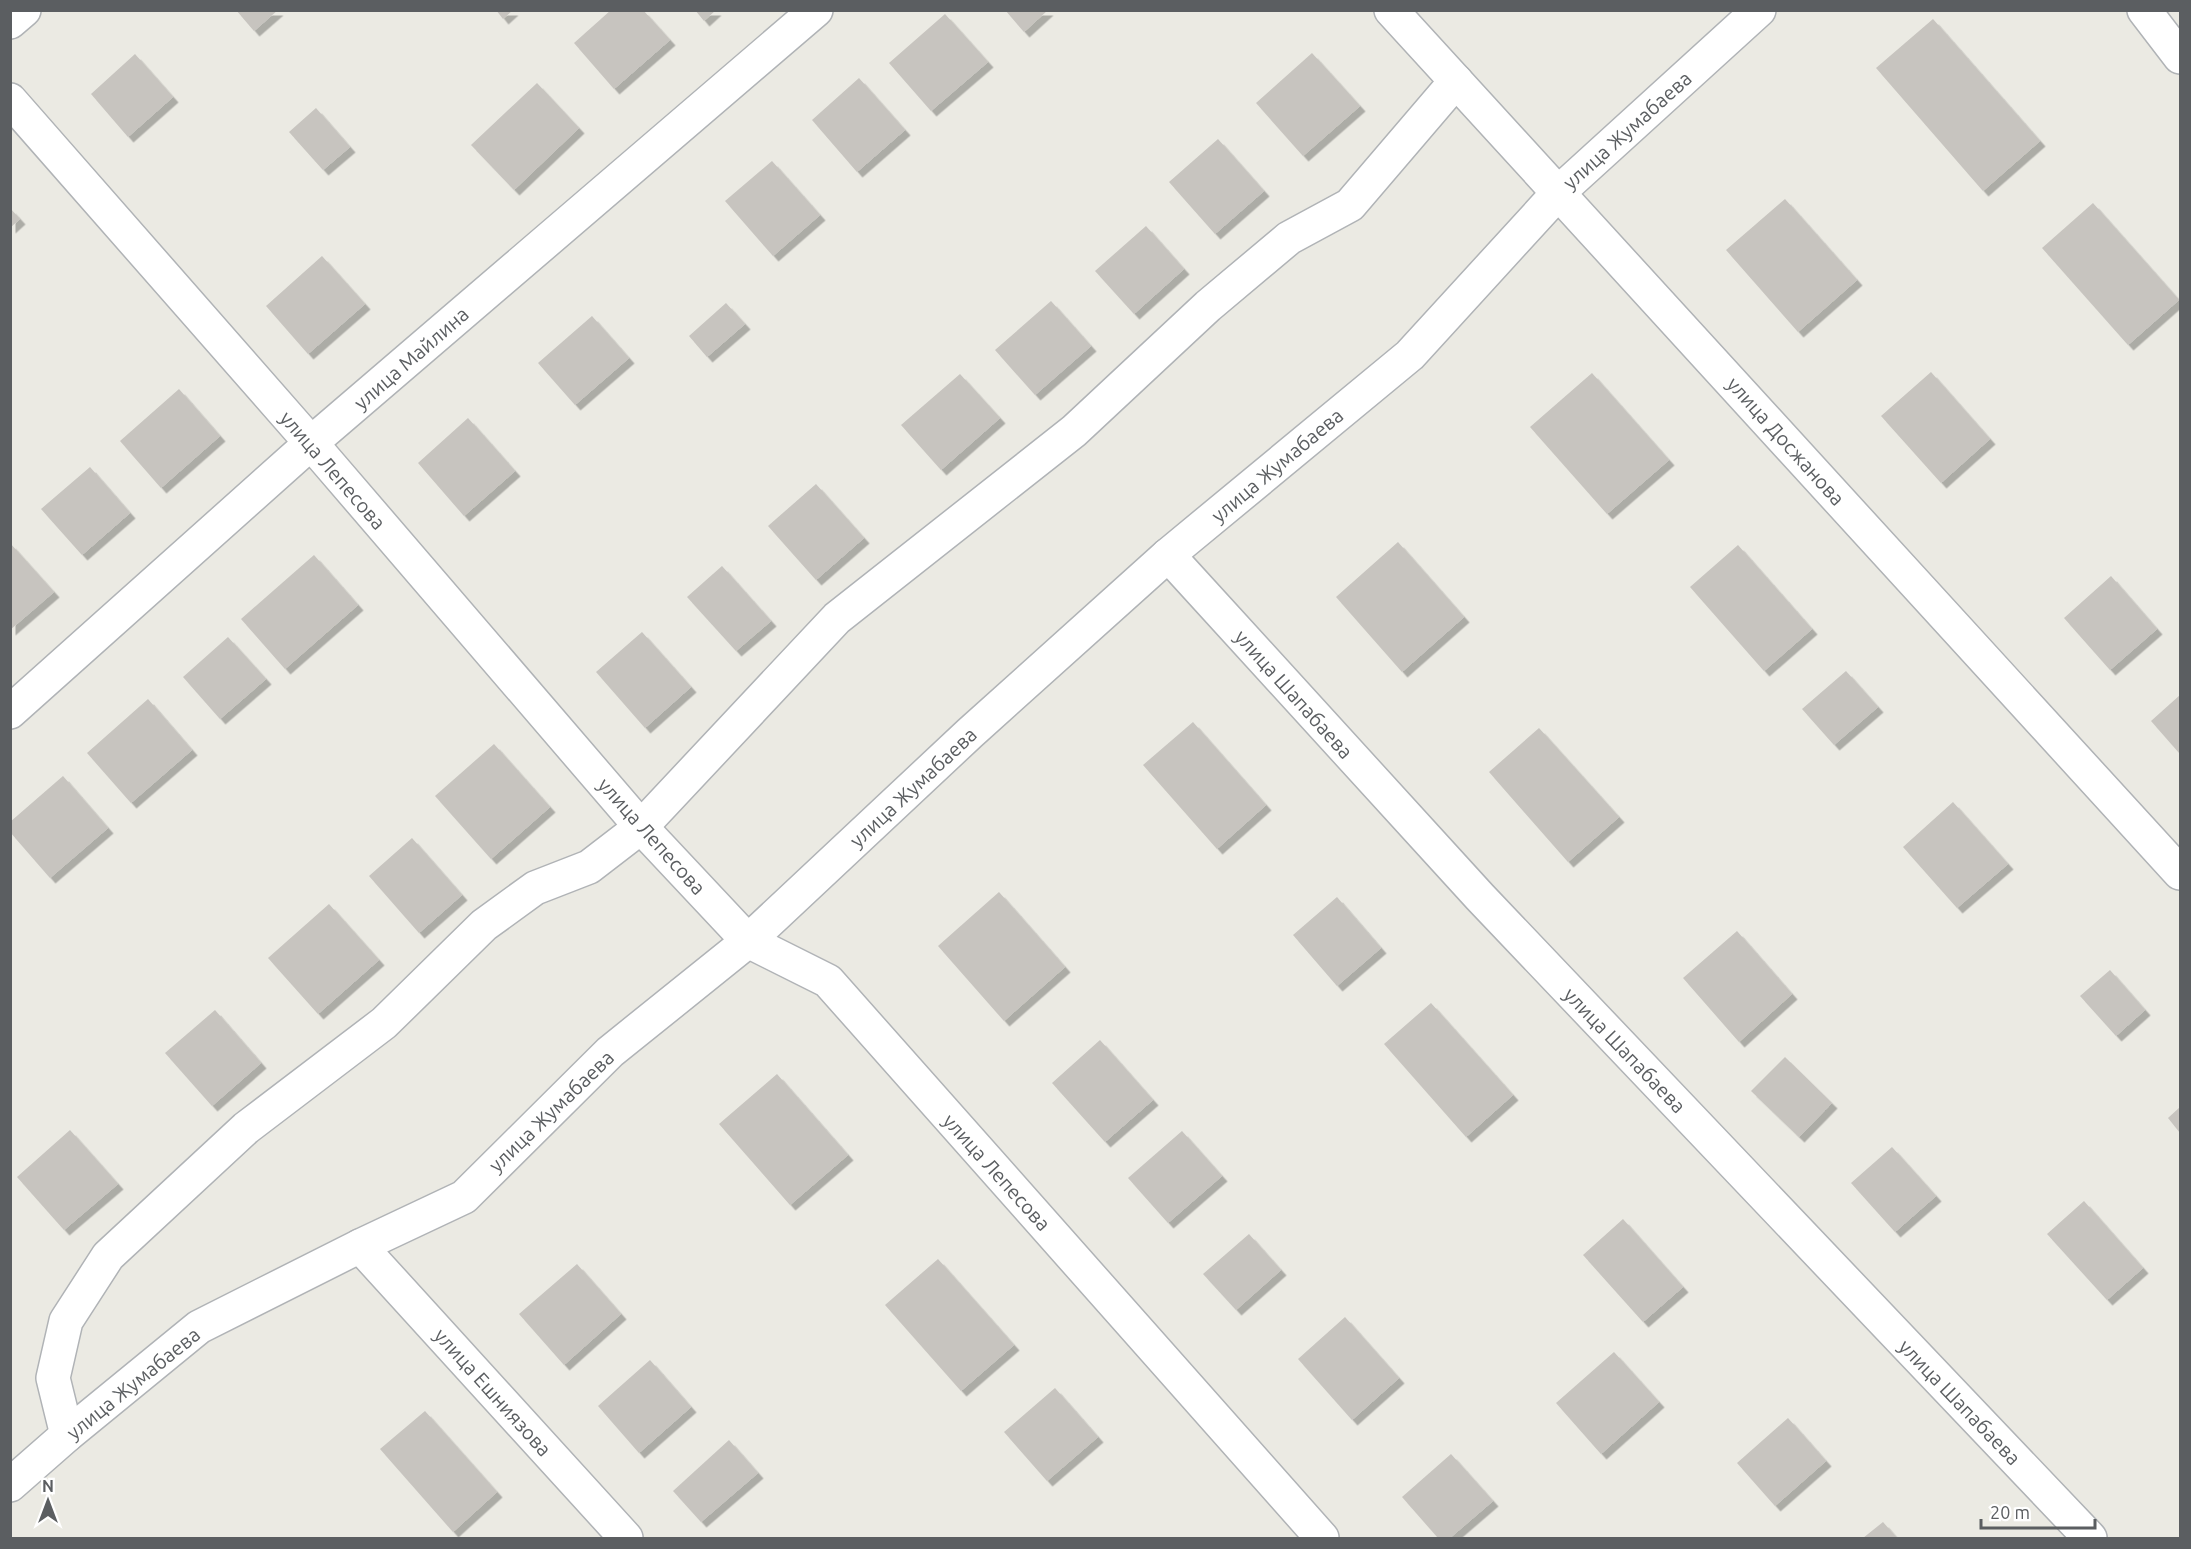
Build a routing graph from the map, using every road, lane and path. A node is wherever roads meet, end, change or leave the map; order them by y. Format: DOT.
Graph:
graph roads {
  1 [pos="24,10"];
  2 [pos="816,10"];
  3 [pos="1391,10"];
  4 [pos="1759,10"];
  5 [pos="2144,10"];
  6 [pos="10,22"];
  7 [pos="2181,57"];
  8 [pos="1456,81"];
  9 [pos="10,100"];
  10 [pos="1559,192"];
  11 [pos="311,443"];
  12 [pos="1168,555"];
  13 [pos="10,712"];
  14 [pos="641,827"];
  15 [pos="2181,873"];
  16 [pos="748,940"];
  17 [pos="360,1246"];
  18 [pos="67,1435"];
  19 [pos="10,1485"];
  20 [pos="626,1539"];
  21 [pos="1322,1539"];
  22 [pos="2090,1539"];
  1 -- 6 [label="street"];
  2 -- 11 [label="street, улица Майлина"];
  3 -- 8 [label="street, улица Досжанова"];
  4 -- 10 [label="street, улица Жумабаева"];
  5 -- 7 [label="street"];
  8 -- 10 [label="street, улица Досжанова"];
  8 -- 14 [label="street"];
  9 -- 11 [label="street, улица Лепесова"];
  10 -- 12 [label="street, улица Жумабаева"];
  10 -- 15 [label="street, улица Досжанова"];
  11 -- 13 [label="street, улица Майлина"];
  11 -- 14 [label="street, улица Лепесова"];
  12 -- 16 [label="street, улица Жумабаева"];
  12 -- 22 [label="street, улица Шапабаева"];
  14 -- 16 [label="street, улица Лепесова"];
  14 -- 18 [label="street"];
  16 -- 17 [label="street, улица Жумабаева"];
  16 -- 21 [label="street, улица Лепесова"];
  17 -- 18 [label="street, улица Жумабаева"];
  17 -- 20 [label="street, улица Ешниязова"];
  18 -- 19 [label="street, улица Жумабаева"];
}
